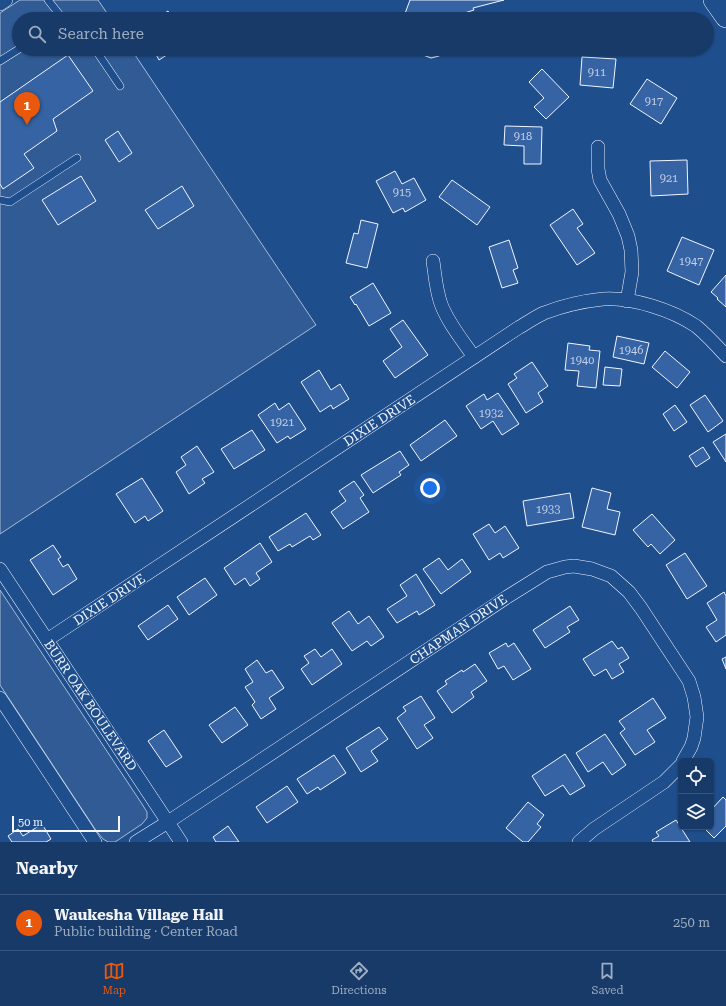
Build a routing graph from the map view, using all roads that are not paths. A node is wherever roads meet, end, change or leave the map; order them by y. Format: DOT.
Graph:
graph roads {
  1 [pos="6,0"];
  2 [pos="48,0"];
  3 [pos="714,0"];
  4 [pos="0,4"];
  5 [pos="57,12"];
  6 [pos="726,17"];
  7 [pos="12,53"];
  8 [pos="100,56"];
  9 [pos="0,61"];
  10 [pos="120,86"];
  11 [pos="598,147"];
  12 [pos="77,158"];
  13 [pos="0,200"];
  14 [pos="433,261"];
  15 [pos="627,301"];
  16 [pos="726,356"];
  17 [pos="474,357"];
  18 [pos="0,569"];
  19 [pos="47,640"];
  20 [pos="0,698"];
  21 [pos="685,758"];
  22 [pos="678,768"];
  23 [pos="168,822"];
  24 [pos="95,842"];
  25 [pos="136,842"];
  26 [pos="181,842"];
  27 [pos="579,842"];
  1 -- 4 [label="street"];
  2 -- 5 [label="lane"];
  3 -- 6 [label="main road"];
  7 -- 9 [label="lane"];
  8 -- 10 [label="lane"];
  11 -- 15 [label="street"];
  12 -- 13 [label="lane"];
  14 -- 17 [label="street"];
  15 -- 16 [label="street, DIXIE DRIVE"];
  15 -- 17 [label="street, DIXIE DRIVE"];
  17 -- 19 [label="street, DIXIE DRIVE"];
  18 -- 19 [label="street, BURR OAK BOULEVARD"];
  19 -- 23 [label="street, BURR OAK BOULEVARD"];
  20 -- 24 [label="street"];
  21 -- 23 [label="street, CHAPMAN DRIVE"];
  22 -- 27 [label="street"];
  23 -- 25 [label="street, CHAPMAN DRIVE"];
  23 -- 26 [label="street, BURR OAK BOULEVARD"];
}
